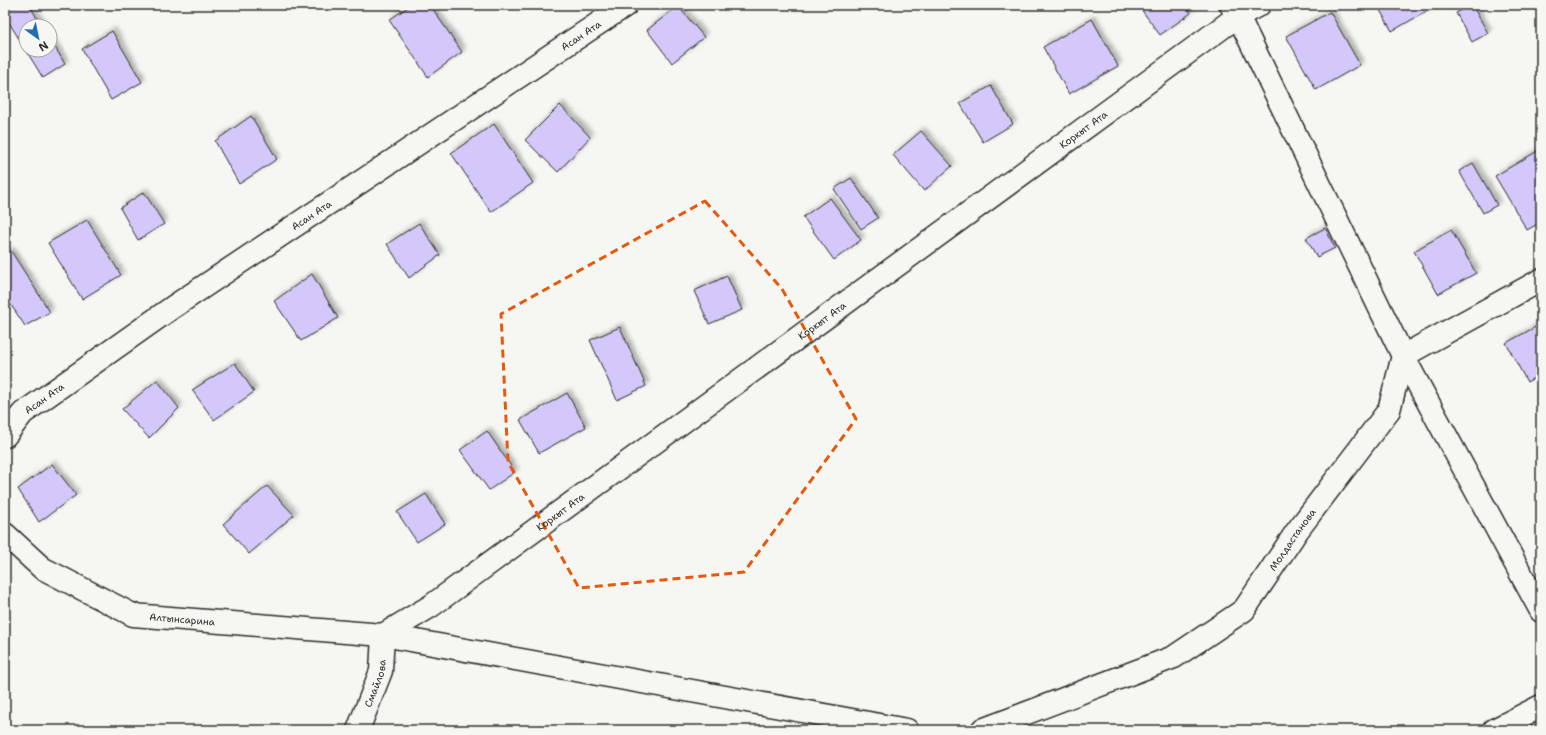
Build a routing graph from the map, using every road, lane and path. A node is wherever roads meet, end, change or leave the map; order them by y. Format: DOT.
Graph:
graph roads {
  1 [pos="626,5"];
  2 [pos="1259,5"];
  3 [pos="1235,11"];
  4 [pos="1541,280"];
  5 [pos="1403,356"];
  6 [pos="5,436"];
  7 [pos="5,534"];
  8 [pos="1541,611"];
  9 [pos="383,635"];
  10 [pos="1541,706"];
  11 [pos="358,730"];
  12 [pos="907,730"];
  13 [pos="982,730"];
  14 [pos="1494,730"];
  1 -- 6 [label="street, Асан Ата"];
  2 -- 3 [label="street, Коркыт Ата"];
  3 -- 5 [label="street"];
  3 -- 9 [label="street, Коркыт Ата"];
  4 -- 5 [label="street"];
  5 -- 8 [label="street"];
  5 -- 13 [label="street, Молдастанова"];
  7 -- 9 [label="street, Алтынсарина"];
  9 -- 11 [label="street, Смайлова"];
  9 -- 12 [label="street, Алтынсарина"];
  10 -- 14 [label="street"];
}
